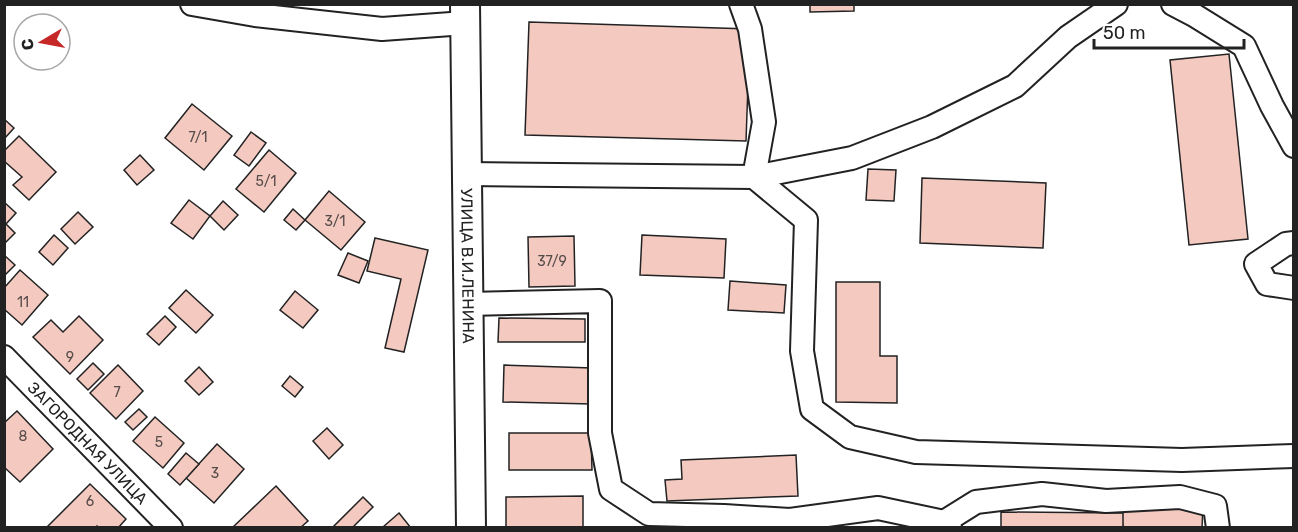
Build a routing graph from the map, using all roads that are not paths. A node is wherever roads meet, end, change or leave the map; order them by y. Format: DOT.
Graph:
graph roads {
  1 [pos="192,4"];
  2 [pos="741,4"];
  3 [pos="1116,4"];
  4 [pos="1173,4"];
  5 [pos="465,14"];
  6 [pos="1293,146"];
  7 [pos="467,174"];
  8 [pos="754,177"];
  9 [pos="1293,243"];
  10 [pos="1293,288"];
  11 [pos="468,304"];
  12 [pos="4,357"];
  13 [pos="1293,456"];
  14 [pos="947,525"];
  15 [pos="171,528"];
  16 [pos="471,528"];
  17 [pos="1218,528"];
  1 -- 5 [label="street"];
  2 -- 8 [label="street"];
  3 -- 8 [label="street"];
  4 -- 6 [label="street"];
  5 -- 7 [label="main road, УЛИЦА В.И.ЛЕНИНА"];
  7 -- 8 [label="street"];
  7 -- 11 [label="main road, УЛИЦА В.И.ЛЕНИНА"];
  8 -- 13 [label="street"];
  9 -- 10 [label="street"];
  11 -- 14 [label="street"];
  11 -- 16 [label="main road, УЛИЦА В.И.ЛЕНИНА"];
  12 -- 15 [label="street, ЗАГОРОДНАЯ УЛИЦА"];
  14 -- 17 [label="street"];
}
